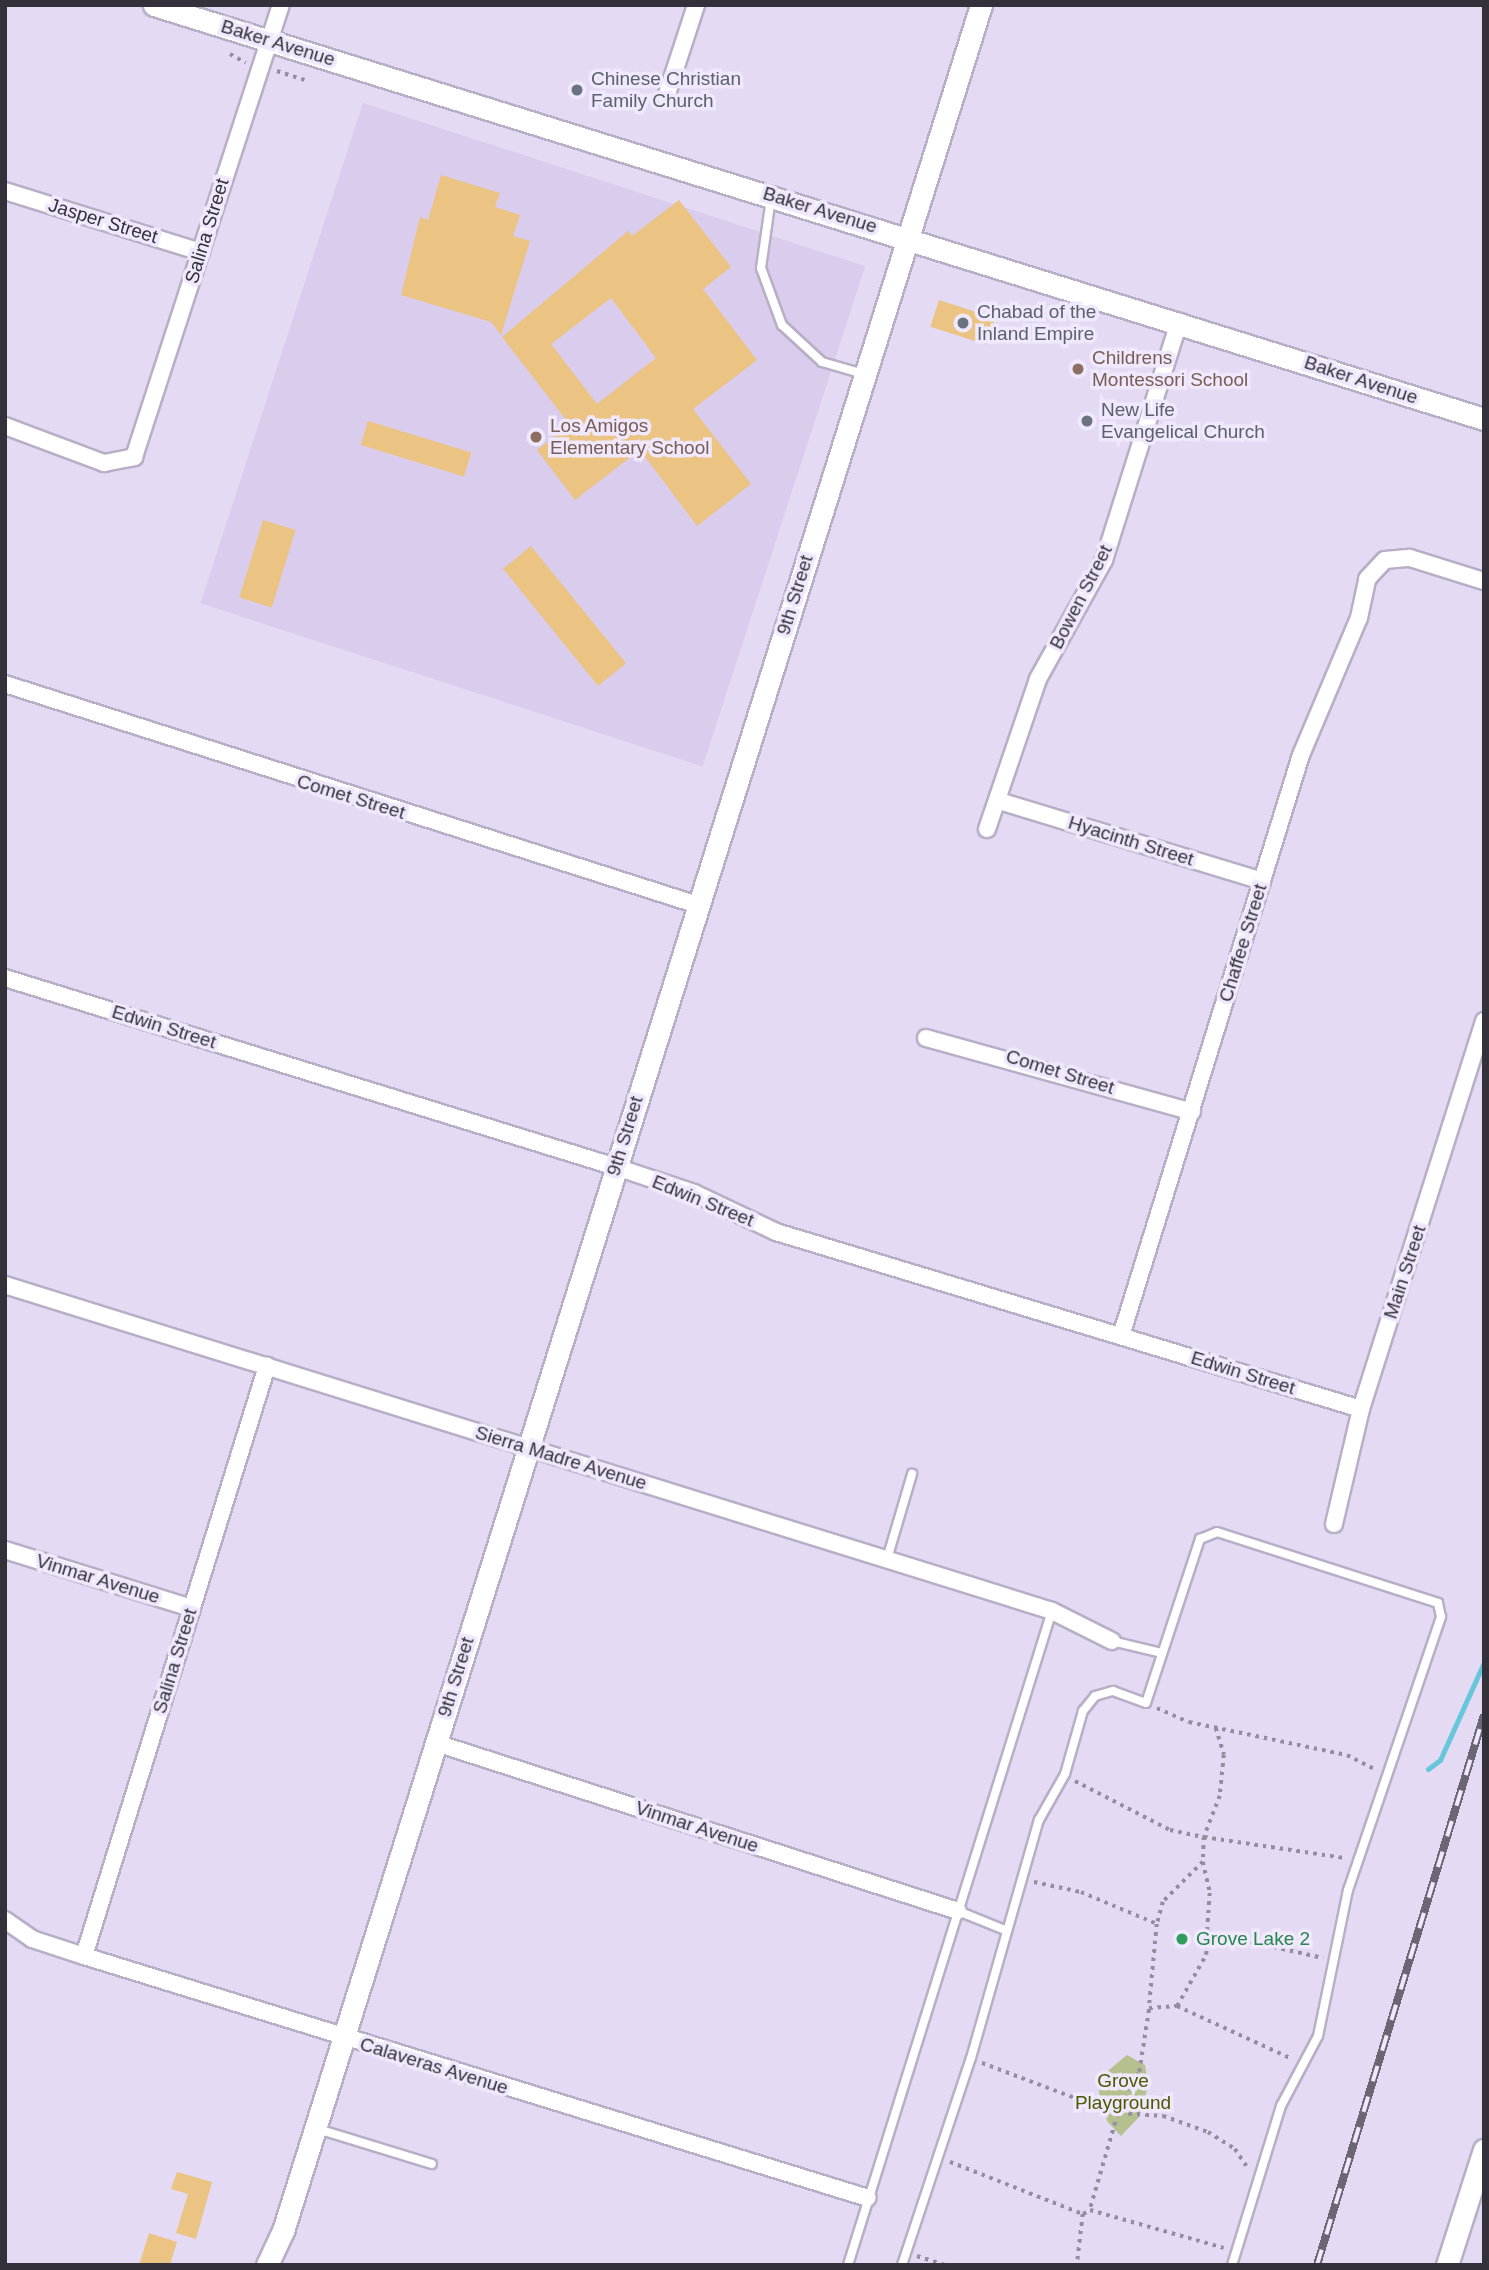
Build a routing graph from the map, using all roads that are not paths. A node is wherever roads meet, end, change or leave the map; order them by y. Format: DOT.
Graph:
graph roads {
  1 [pos="154,5"];
  2 [pos="281,5"];
  3 [pos="696,5"];
  4 [pos="981,5"];
  5 [pos="265,39"];
  6 [pos="666,97"];
  7 [pos="5,191"];
  8 [pos="772,195"];
  9 [pos="906,236"];
  10 [pos="201,252"];
  11 [pos="1179,323"];
  12 [pos="864,374"];
  13 [pos="1484,419"];
  14 [pos="5,426"];
  15 [pos="1484,581"];
  16 [pos="5,684"];
  17 [pos="999,801"];
  18 [pos="987,829"];
  19 [pos="1262,881"];
  20 [pos="698,905"];
  21 [pos="5,978"];
  22 [pos="1484,1021"];
  23 [pos="926,1038"];
  24 [pos="1192,1112"];
  25 [pos="616,1167"];
  26 [pos="5,1285"];
  27 [pos="1121,1336"];
  28 [pos="267,1366"];
  29 [pos="1361,1409"];
  30 [pos="528,1448"];
  31 [pos="912,1474"];
  32 [pos="1334,1524"];
  33 [pos="5,1550"];
  34 [pos="887,1559"];
  35 [pos="191,1608"];
  36 [pos="1052,1611"];
  37 [pos="1112,1641"];
  38 [pos="1162,1653"];
  39 [pos="436,1743"];
  40 [pos="958,1911"];
  41 [pos="5,1920"];
  42 [pos="1006,1930"];
  43 [pos="84,1956"];
  44 [pos="343,2038"];
  45 [pos="315,2129"];
  46 [pos="1484,2150"];
  47 [pos="432,2164"];
  48 [pos="868,2199"];
  49 [pos="283,2231"];
  50 [pos="267,2265"];
  51 [pos="278,2265"];
  52 [pos="848,2265"];
  53 [pos="902,2265"];
  54 [pos="1232,2265"];
  55 [pos="1447,2265"];
  1 -- 5 [label="street, Baker Avenue"];
  2 -- 5 [label="street, Salina Street"];
  3 -- 6 [label="street"];
  4 -- 9 [label="street, 9th Street"];
  5 -- 8 [label="street, Baker Avenue"];
  5 -- 10 [label="street, Salina Street"];
  7 -- 10 [label="street, Jasper Street"];
  8 -- 9 [label="street, Baker Avenue"];
  8 -- 12 [label="lane"];
  9 -- 11 [label="street, Baker Avenue"];
  9 -- 12 [label="street, 9th Street"];
  10 -- 14 [label="street, Salina Street"];
  11 -- 13 [label="street, Baker Avenue"];
  11 -- 17 [label="street, Bowen Street"];
  12 -- 20 [label="street, 9th Street"];
  15 -- 19 [label="street, Chaffee Street"];
  16 -- 20 [label="street, Comet Street"];
  17 -- 18 [label="street, Bowen Street"];
  17 -- 19 [label="street, Hyacinth Street"];
  19 -- 24 [label="street, Chaffee Street"];
  20 -- 25 [label="street, 9th Street"];
  21 -- 25 [label="street, Edwin Street"];
  22 -- 29 [label="street, Main Street"];
  23 -- 24 [label="street, Comet Street"];
  24 -- 27 [label="street, Chaffee Street"];
  25 -- 27 [label="street, Edwin Street"];
  25 -- 30 [label="street, 9th Street"];
  26 -- 28 [label="street, Sierra Madre Avenue"];
  27 -- 29 [label="street, Edwin Street"];
  28 -- 30 [label="street, Sierra Madre Avenue"];
  28 -- 35 [label="street, Salina Street"];
  29 -- 32 [label="street, Main Street"];
  30 -- 34 [label="street, Sierra Madre Avenue"];
  30 -- 39 [label="street, 9th Street"];
  31 -- 34 [label="lane"];
  33 -- 35 [label="street, Vinmar Avenue"];
  34 -- 36 [label="street, Sierra Madre Avenue"];
  35 -- 43 [label="street, Salina Street"];
  36 -- 37 [label="street, Sierra Madre Avenue"];
  36 -- 40 [label="lane"];
  37 -- 38 [label="lane"];
  38 -- 42 [label="lane"];
  38 -- 54 [label="lane"];
  39 -- 40 [label="street, Vinmar Avenue"];
  39 -- 44 [label="street, 9th Street"];
  40 -- 42 [label="lane"];
  40 -- 48 [label="lane"];
  41 -- 43 [label="street, Calaveras Avenue"];
  42 -- 53 [label="lane"];
  43 -- 44 [label="street, Calaveras Avenue"];
  44 -- 45 [label="street, 9th Street"];
  44 -- 48 [label="street, Calaveras Avenue"];
  45 -- 47 [label="lane"];
  45 -- 49 [label="street, 9th Street"];
  46 -- 55 [label="street"];
  48 -- 52 [label="lane"];
  49 -- 50 [label="street, 9th Street"];
  49 -- 51 [label="street"];
}
